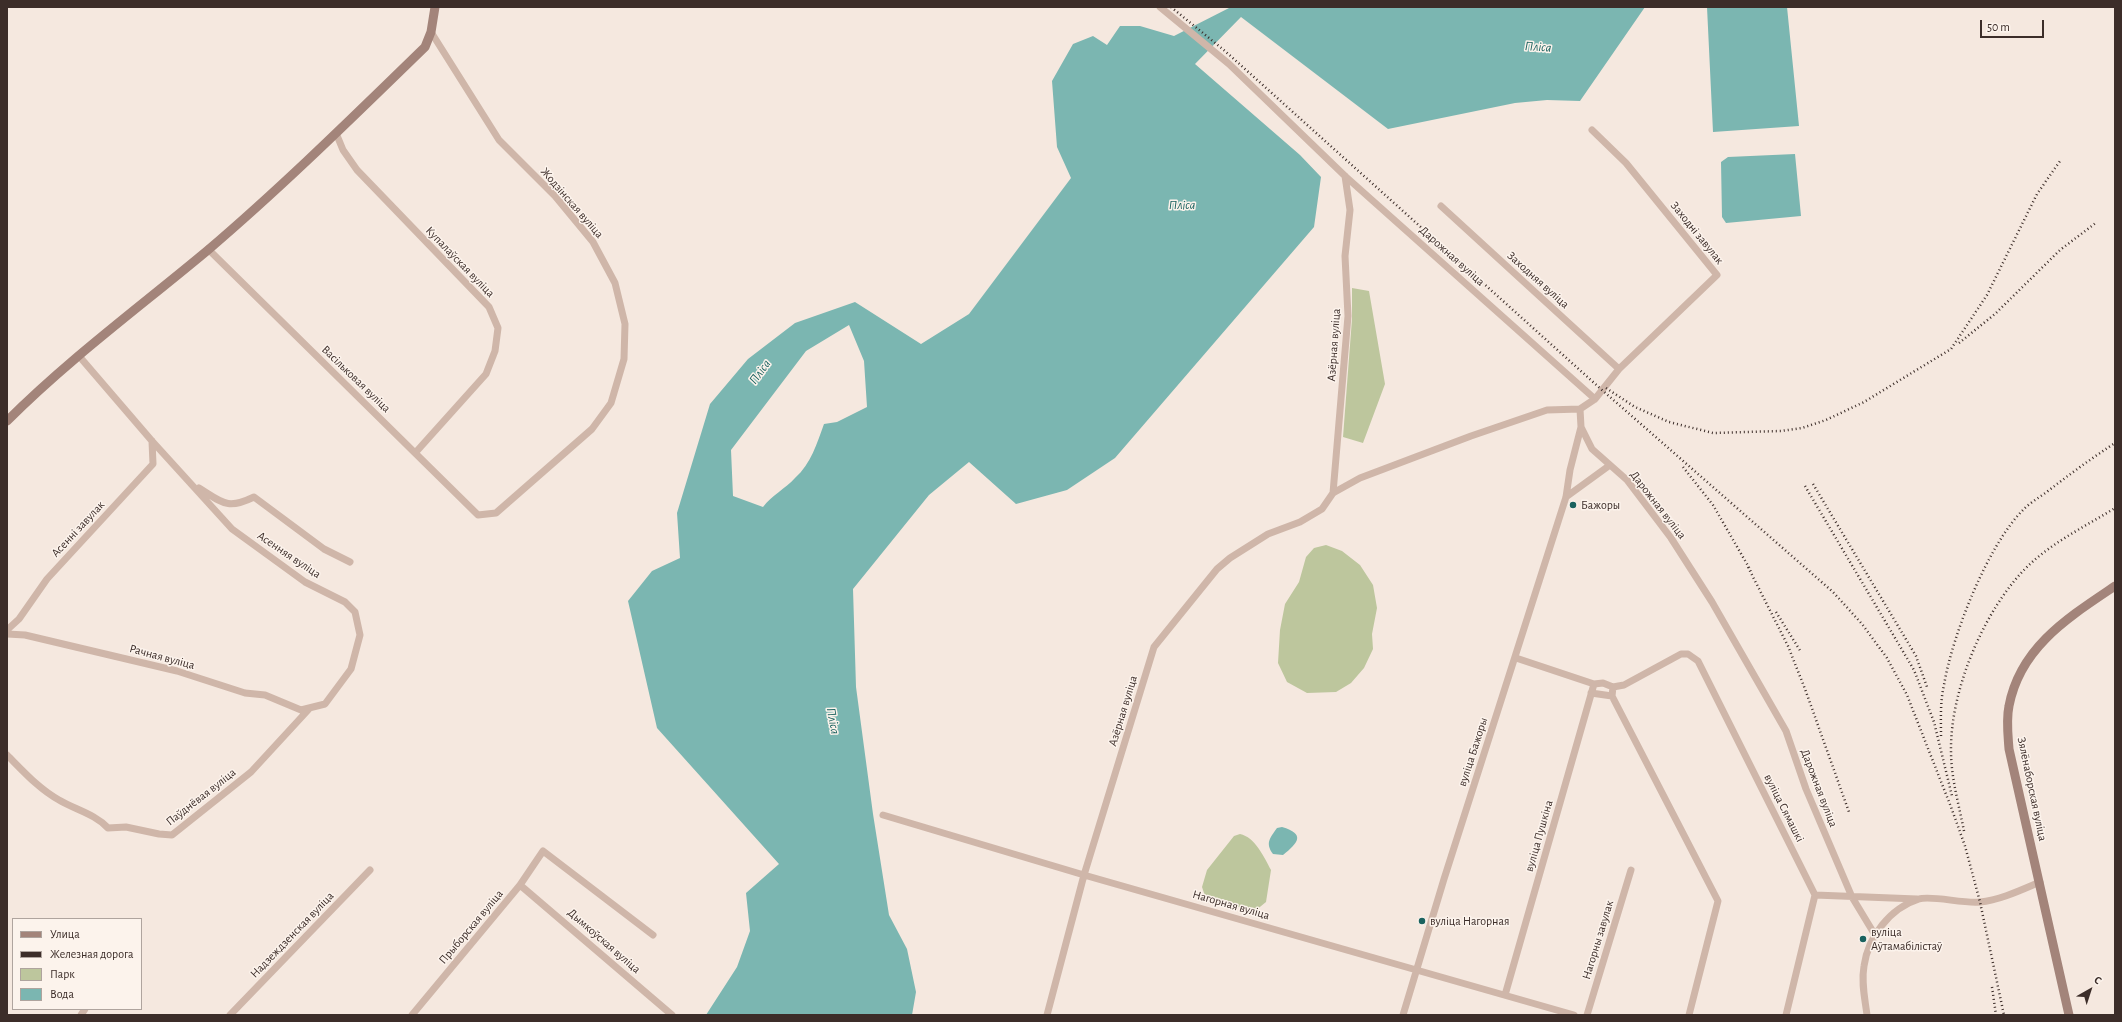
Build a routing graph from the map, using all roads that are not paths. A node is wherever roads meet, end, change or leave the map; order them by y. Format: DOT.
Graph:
graph roads {
  1 [pos="435,7"];
  2 [pos="1160,7"];
  3 [pos="431,32"];
  4 [pos="1592,130"];
  5 [pos="336,134"];
  6 [pos="1345,176"];
  7 [pos="1441,206"];
  8 [pos="208,249"];
  9 [pos="79,356"];
  10 [pos="1619,369"];
  11 [pos="1595,398"];
  12 [pos="1580,409"];
  13 [pos="7,421"];
  14 [pos="1581,427"];
  15 [pos="152,441"];
  16 [pos="416,452"];
  17 [pos="1610,465"];
  18 [pos="192,484"];
  19 [pos="1333,493"];
  20 [pos="1566,497"];
  21 [pos="478,515"];
  22 [pos="350,562"];
  23 [pos="2115,586"];
  24 [pos="7,630"];
  25 [pos="7,634"];
  26 [pos="1516,658"];
  27 [pos="1594,684"];
  28 [pos="1613,687"];
  29 [pos="1591,693"];
  30 [pos="1612,696"];
  31 [pos="309,709"];
  32 [pos="7,755"];
  33 [pos="883,815"];
  34 [pos="370,870"];
  35 [pos="1631,870"];
  36 [pos="1084,875"];
  37 [pos="2040,882"];
  38 [pos="520,884"];
  39 [pos="1815,895"];
  40 [pos="1852,897"];
  41 [pos="1920,899"];
  42 [pos="1875,934"];
  43 [pos="653,935"];
  44 [pos="1416,970"];
  45 [pos="1505,994"];
  46 [pos="230,1015"];
  47 [pos="412,1015"];
  48 [pos="672,1015"];
  49 [pos="1047,1015"];
  50 [pos="1403,1015"];
  51 [pos="1574,1015"];
  52 [pos="1587,1015"];
  53 [pos="1689,1015"];
  54 [pos="1786,1015"];
  55 [pos="1867,1015"];
  56 [pos="2069,1015"];
  1 -- 3 [label="street"];
  2 -- 6 [label="street, Дарожная вуліца"];
  3 -- 5 [label="street"];
  3 -- 21 [label="street, Жодзінская вуліца"];
  4 -- 10 [label="street, Заходні завулак"];
  5 -- 8 [label="street"];
  5 -- 16 [label="street, Купалаўская вуліца"];
  6 -- 11 [label="street, Дарожная вуліца"];
  6 -- 19 [label="street, Азёрная вуліца"];
  7 -- 10 [label="street, Заходняя вуліца"];
  8 -- 9 [label="street"];
  8 -- 16 [label="street, Васільковая вуліца"];
  9 -- 13 [label="street"];
  9 -- 15 [label="street, Асенняя вуліца"];
  10 -- 11 [label="street, Заходні завулак"];
  11 -- 12 [label="street"];
  12 -- 14 [label="street, Дарожная вуліца"];
  12 -- 19 [label="street, Азёрная вуліца"];
  14 -- 17 [label="street, Дарожная вуліца"];
  14 -- 20 [label="street, вуліца Бажоры"];
  15 -- 18 [label="street, Асенняя вуліца"];
  15 -- 24 [label="street, Асенні завулак"];
  16 -- 21 [label="street, Васільковая вуліца"];
  17 -- 20 [label="street"];
  17 -- 40 [label="street, Дарожная вуліца"];
  18 -- 22 [label="street, Асенняя вуліца"];
  18 -- 31 [label="street, Асенняя вуліца"];
  19 -- 36 [label="street, Азёрная вуліца"];
  20 -- 26 [label="street, вуліца Бажоры"];
  23 -- 37 [label="street, Зялёнаборская вуліца"];
  25 -- 31 [label="street, Рачная вуліца"];
  26 -- 27 [label="street"];
  26 -- 44 [label="street, вуліца Бажоры"];
  27 -- 28 [label="street"];
  27 -- 29 [label="street, вуліца Пушкіна"];
  28 -- 30 [label="street"];
  28 -- 39 [label="street, вуліца Сямашкі"];
  29 -- 30 [label="street"];
  29 -- 45 [label="street, вуліца Пушкіна"];
  30 -- 53 [label="street"];
  31 -- 32 [label="street, Паўднёвая вуліца"];
  33 -- 36 [label="street, Нагорная вуліца"];
  34 -- 46 [label="street, Надзеждзенская вуліца"];
  35 -- 52 [label="street, Нагорны завулак"];
  36 -- 44 [label="street, Нагорная вуліца"];
  36 -- 49 [label="street, Азёрная вуліца"];
  37 -- 41 [label="street"];
  37 -- 56 [label="street, Зялёнаборская вуліца"];
  38 -- 43 [label="street, Прыборская вуліца"];
  38 -- 47 [label="street, Прыборская вуліца"];
  38 -- 48 [label="street, Дымкоўская вуліца"];
  39 -- 40 [label="street"];
  39 -- 54 [label="street"];
  40 -- 41 [label="street"];
  40 -- 42 [label="street, Дарожная вуліца"];
  41 -- 42 [label="street"];
  42 -- 55 [label="street"];
  44 -- 45 [label="street, Нагорная вуліца"];
  44 -- 50 [label="street, вуліца Бажоры"];
  45 -- 51 [label="street, Нагорная вуліца"];
}
